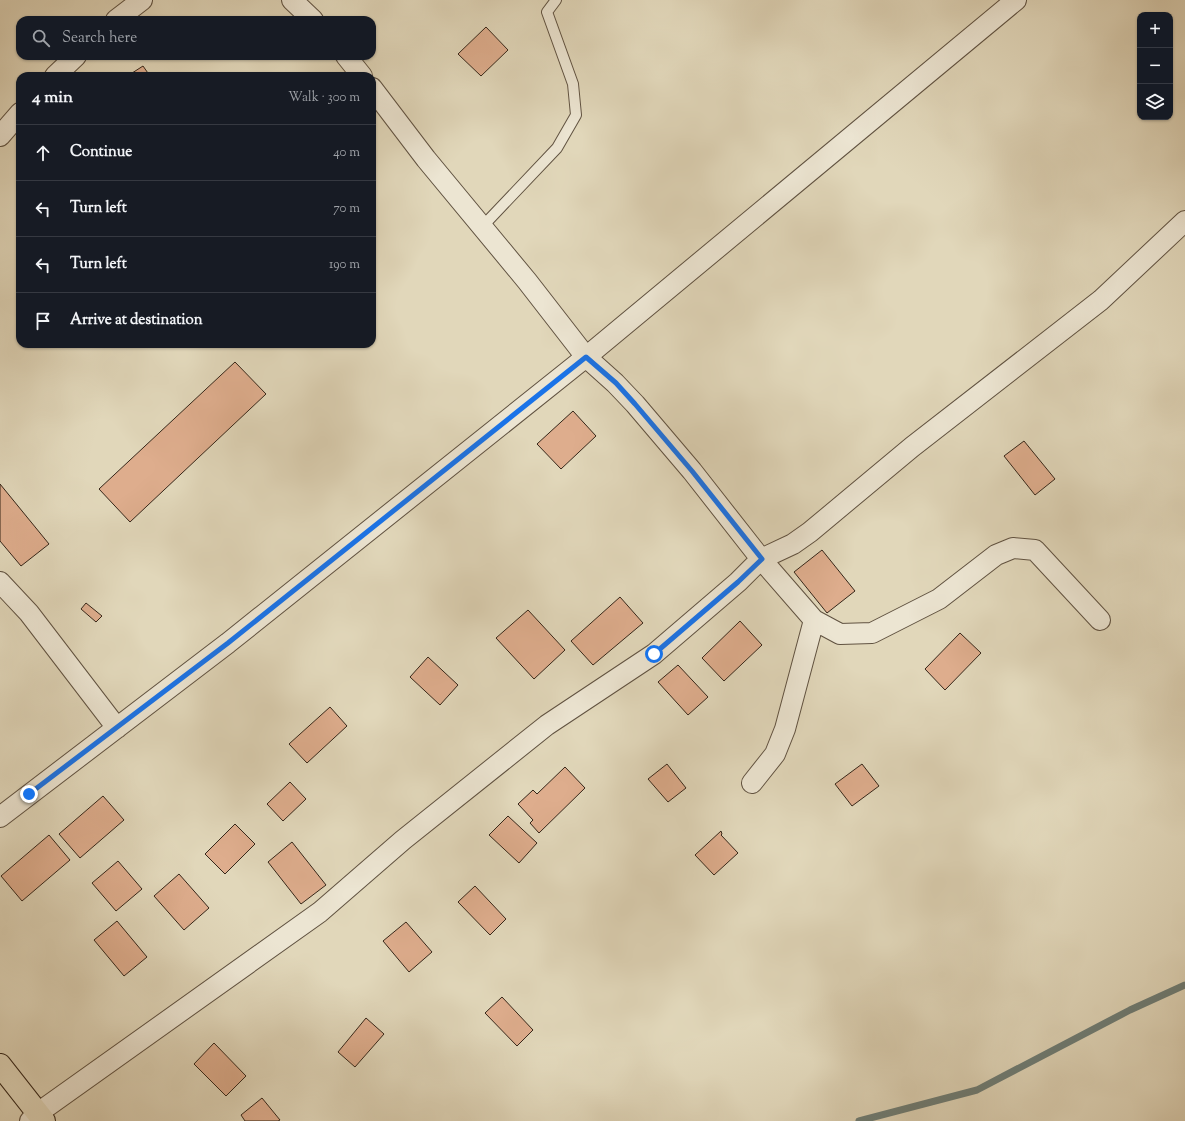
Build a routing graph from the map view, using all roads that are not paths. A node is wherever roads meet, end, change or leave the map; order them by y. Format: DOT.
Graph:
graph roads {
  1 [pos="142,0"];
  2 [pos="292,0"];
  3 [pos="556,0"];
  4 [pos="1016,0"];
  5 [pos="121,16"];
  6 [pos="309,16"];
  7 [pos="72,60"];
  8 [pos="349,60"];
  9 [pos="59,72"];
  10 [pos="359,72"];
  11 [pos="376,93"];
  12 [pos="16,118"];
  13 [pos="0,136"];
  14 [pos="1185,221"];
  15 [pos="482,228"];
  16 [pos="586,357"];
  17 [pos="762,559"];
  18 [pos="0,582"];
  19 [pos="814,620"];
  20 [pos="1100,620"];
  21 [pos="117,728"];
  22 [pos="752,783"];
  23 [pos="0,816"];
  24 [pos="0,1064"];
  25 [pos="37,1118"];
  1 -- 5 [label="street"];
  2 -- 6 [label="street"];
  3 -- 15 [label="lane"];
  4 -- 16 [label="street"];
  7 -- 9 [label="street"];
  8 -- 10 [label="street"];
  11 -- 15 [label="street"];
  12 -- 13 [label="street"];
  14 -- 17 [label="street"];
  15 -- 16 [label="street"];
  16 -- 17 [label="street"];
  16 -- 21 [label="street"];
  17 -- 19 [label="street"];
  17 -- 25 [label="street"];
  18 -- 21 [label="street"];
  19 -- 20 [label="street"];
  19 -- 22 [label="street"];
  21 -- 23 [label="street"];
  24 -- 25 [label="highway"];
}
